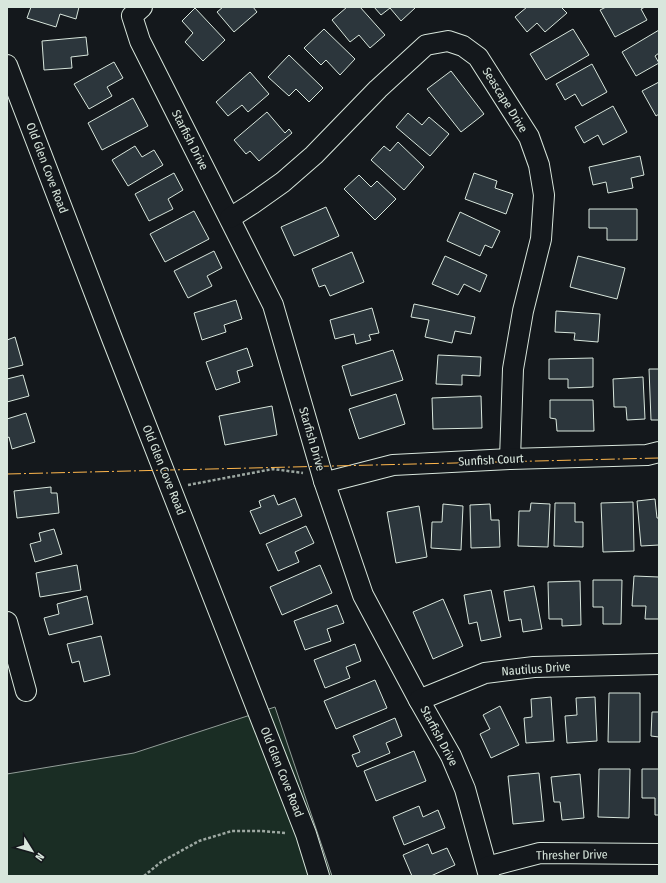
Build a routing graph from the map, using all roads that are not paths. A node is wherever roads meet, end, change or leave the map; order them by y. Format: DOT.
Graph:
graph roads {
  1 [pos="142,7"];
  2 [pos="7,65"];
  3 [pos="230,218"];
  4 [pos="659,452"];
  5 [pos="510,459"];
  6 [pos="324,481"];
  7 [pos="7,622"];
  8 [pos="659,664"];
  9 [pos="26,691"];
  10 [pos="420,700"];
  11 [pos="659,854"];
  12 [pos="488,872"];
  13 [pos="319,876"];
  1 -- 3 [label="street, Starfish Drive"];
  2 -- 13 [label="street, Old Glen Cove Road"];
  3 -- 5 [label="street, Seascape Drive"];
  3 -- 6 [label="street, Starfish Drive"];
  4 -- 5 [label="street, Sunfish Court"];
  5 -- 6 [label="street, Sunfish Court"];
  6 -- 10 [label="street, Starfish Drive"];
  7 -- 9 [label="street"];
  8 -- 10 [label="street, Nautilus Drive"];
  10 -- 12 [label="street, Starfish Drive"];
  11 -- 12 [label="street, Thresher Drive"];
}
